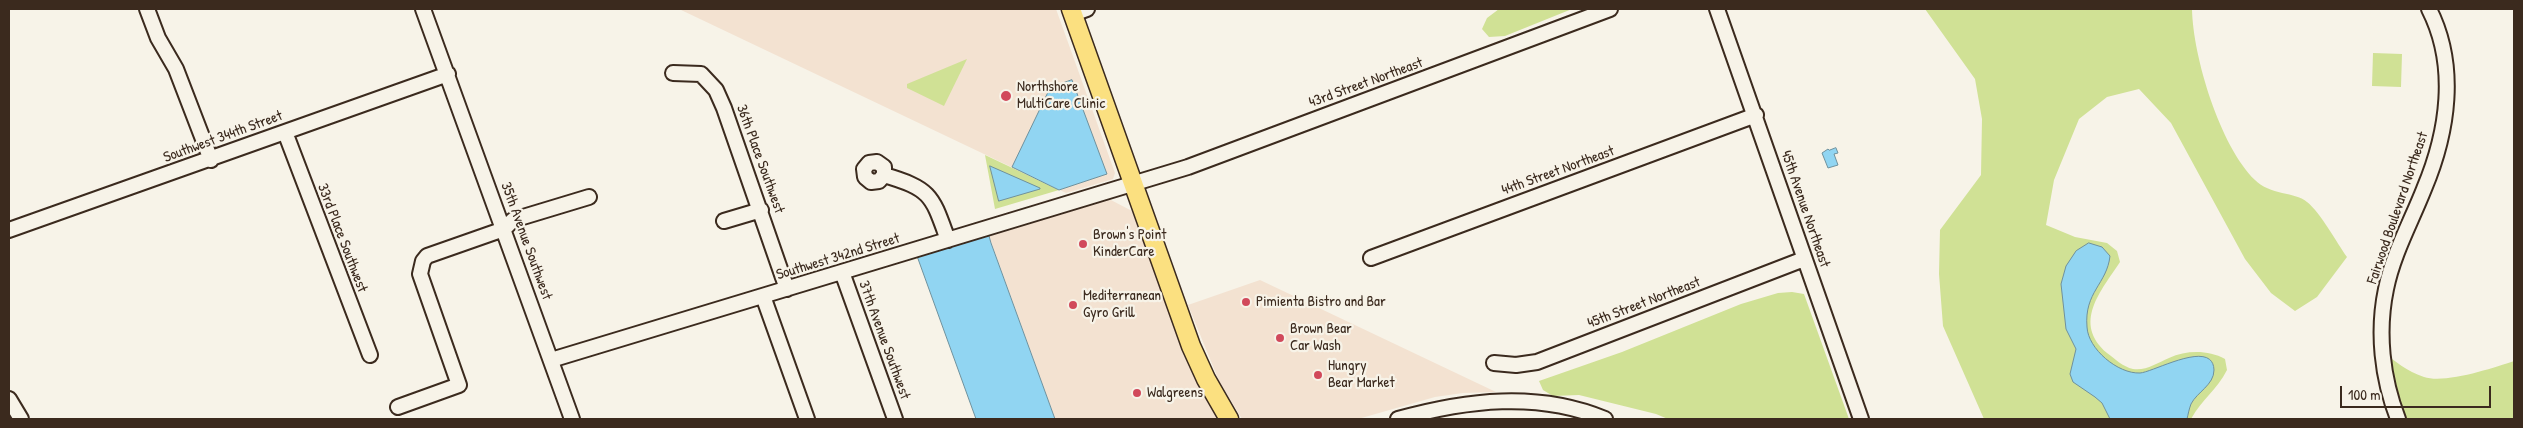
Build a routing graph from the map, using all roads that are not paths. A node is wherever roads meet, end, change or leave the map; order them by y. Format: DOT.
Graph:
graph roads {
  1 [pos="147,9"];
  2 [pos="423,9"];
  3 [pos="1610,9"];
  4 [pos="1717,9"];
  5 [pos="2429,9"];
  6 [pos="1077,10"];
  7 [pos="673,73"];
  8 [pos="448,74"];
  9 [pos="1756,115"];
  10 [pos="285,132"];
  11 [pos="210,160"];
  12 [pos="884,175"];
  13 [pos="1133,183"];
  14 [pos="590,197"];
  15 [pos="761,210"];
  16 [pos="724,221"];
  17 [pos="504,229"];
  18 [pos="9,230"];
  19 [pos="948,240"];
  20 [pos="1371,258"];
  21 [pos="1804,259"];
  22 [pos="842,272"];
  23 [pos="787,289"];
  24 [pos="763,296"];
  25 [pos="370,355"];
  26 [pos="551,360"];
  27 [pos="1494,363"];
  28 [pos="398,407"];
  29 [pos="572,419"];
  30 [pos="807,419"];
  31 [pos="895,419"];
  32 [pos="1229,419"];
  33 [pos="1398,419"];
  34 [pos="1605,419"];
  35 [pos="1861,419"];
  36 [pos="2398,419"];
  1 -- 11 [label="street"];
  2 -- 8 [label="street, 35th Avenue Southwest"];
  3 -- 13 [label="street, 43rd Street Northeast"];
  4 -- 9 [label="street, 45th Avenue Northeast"];
  5 -- 36 [label="street, Fairwood Boulevard Northeast"];
  6 -- 13 [label="main road"];
  7 -- 15 [label="street, 36th Place Southwest"];
  8 -- 10 [label="street, Southwest 344th Street"];
  8 -- 17 [label="street, 35th Avenue Southwest"];
  9 -- 20 [label="street, 44th Street Northeast"];
  9 -- 21 [label="street, 45th Avenue Northeast"];
  10 -- 11 [label="street, Southwest 344th Street"];
  10 -- 25 [label="street, 33rd Place Southwest"];
  11 -- 18 [label="street, Southwest 344th Street"];
  12 -- 19 [label="street"];
  13 -- 19 [label="street, Southwest 342nd Street"];
  13 -- 32 [label="main road"];
  14 -- 17 [label="street"];
  15 -- 16 [label="street"];
  15 -- 23 [label="street, 36th Place Southwest"];
  17 -- 26 [label="street, 35th Avenue Southwest"];
  17 -- 28 [label="street"];
  19 -- 22 [label="street, Southwest 342nd Street"];
  21 -- 27 [label="street, 45th Street Northeast"];
  21 -- 35 [label="street, 45th Avenue Northeast"];
  22 -- 23 [label="street, Southwest 342nd Street"];
  22 -- 31 [label="street, 37th Avenue Southwest"];
  23 -- 24 [label="street, Southwest 342nd Street"];
  24 -- 26 [label="street, Southwest 342nd Street"];
  24 -- 30 [label="street"];
  26 -- 29 [label="street, 35th Avenue Southwest"];
  33 -- 34 [label="street"];
}
